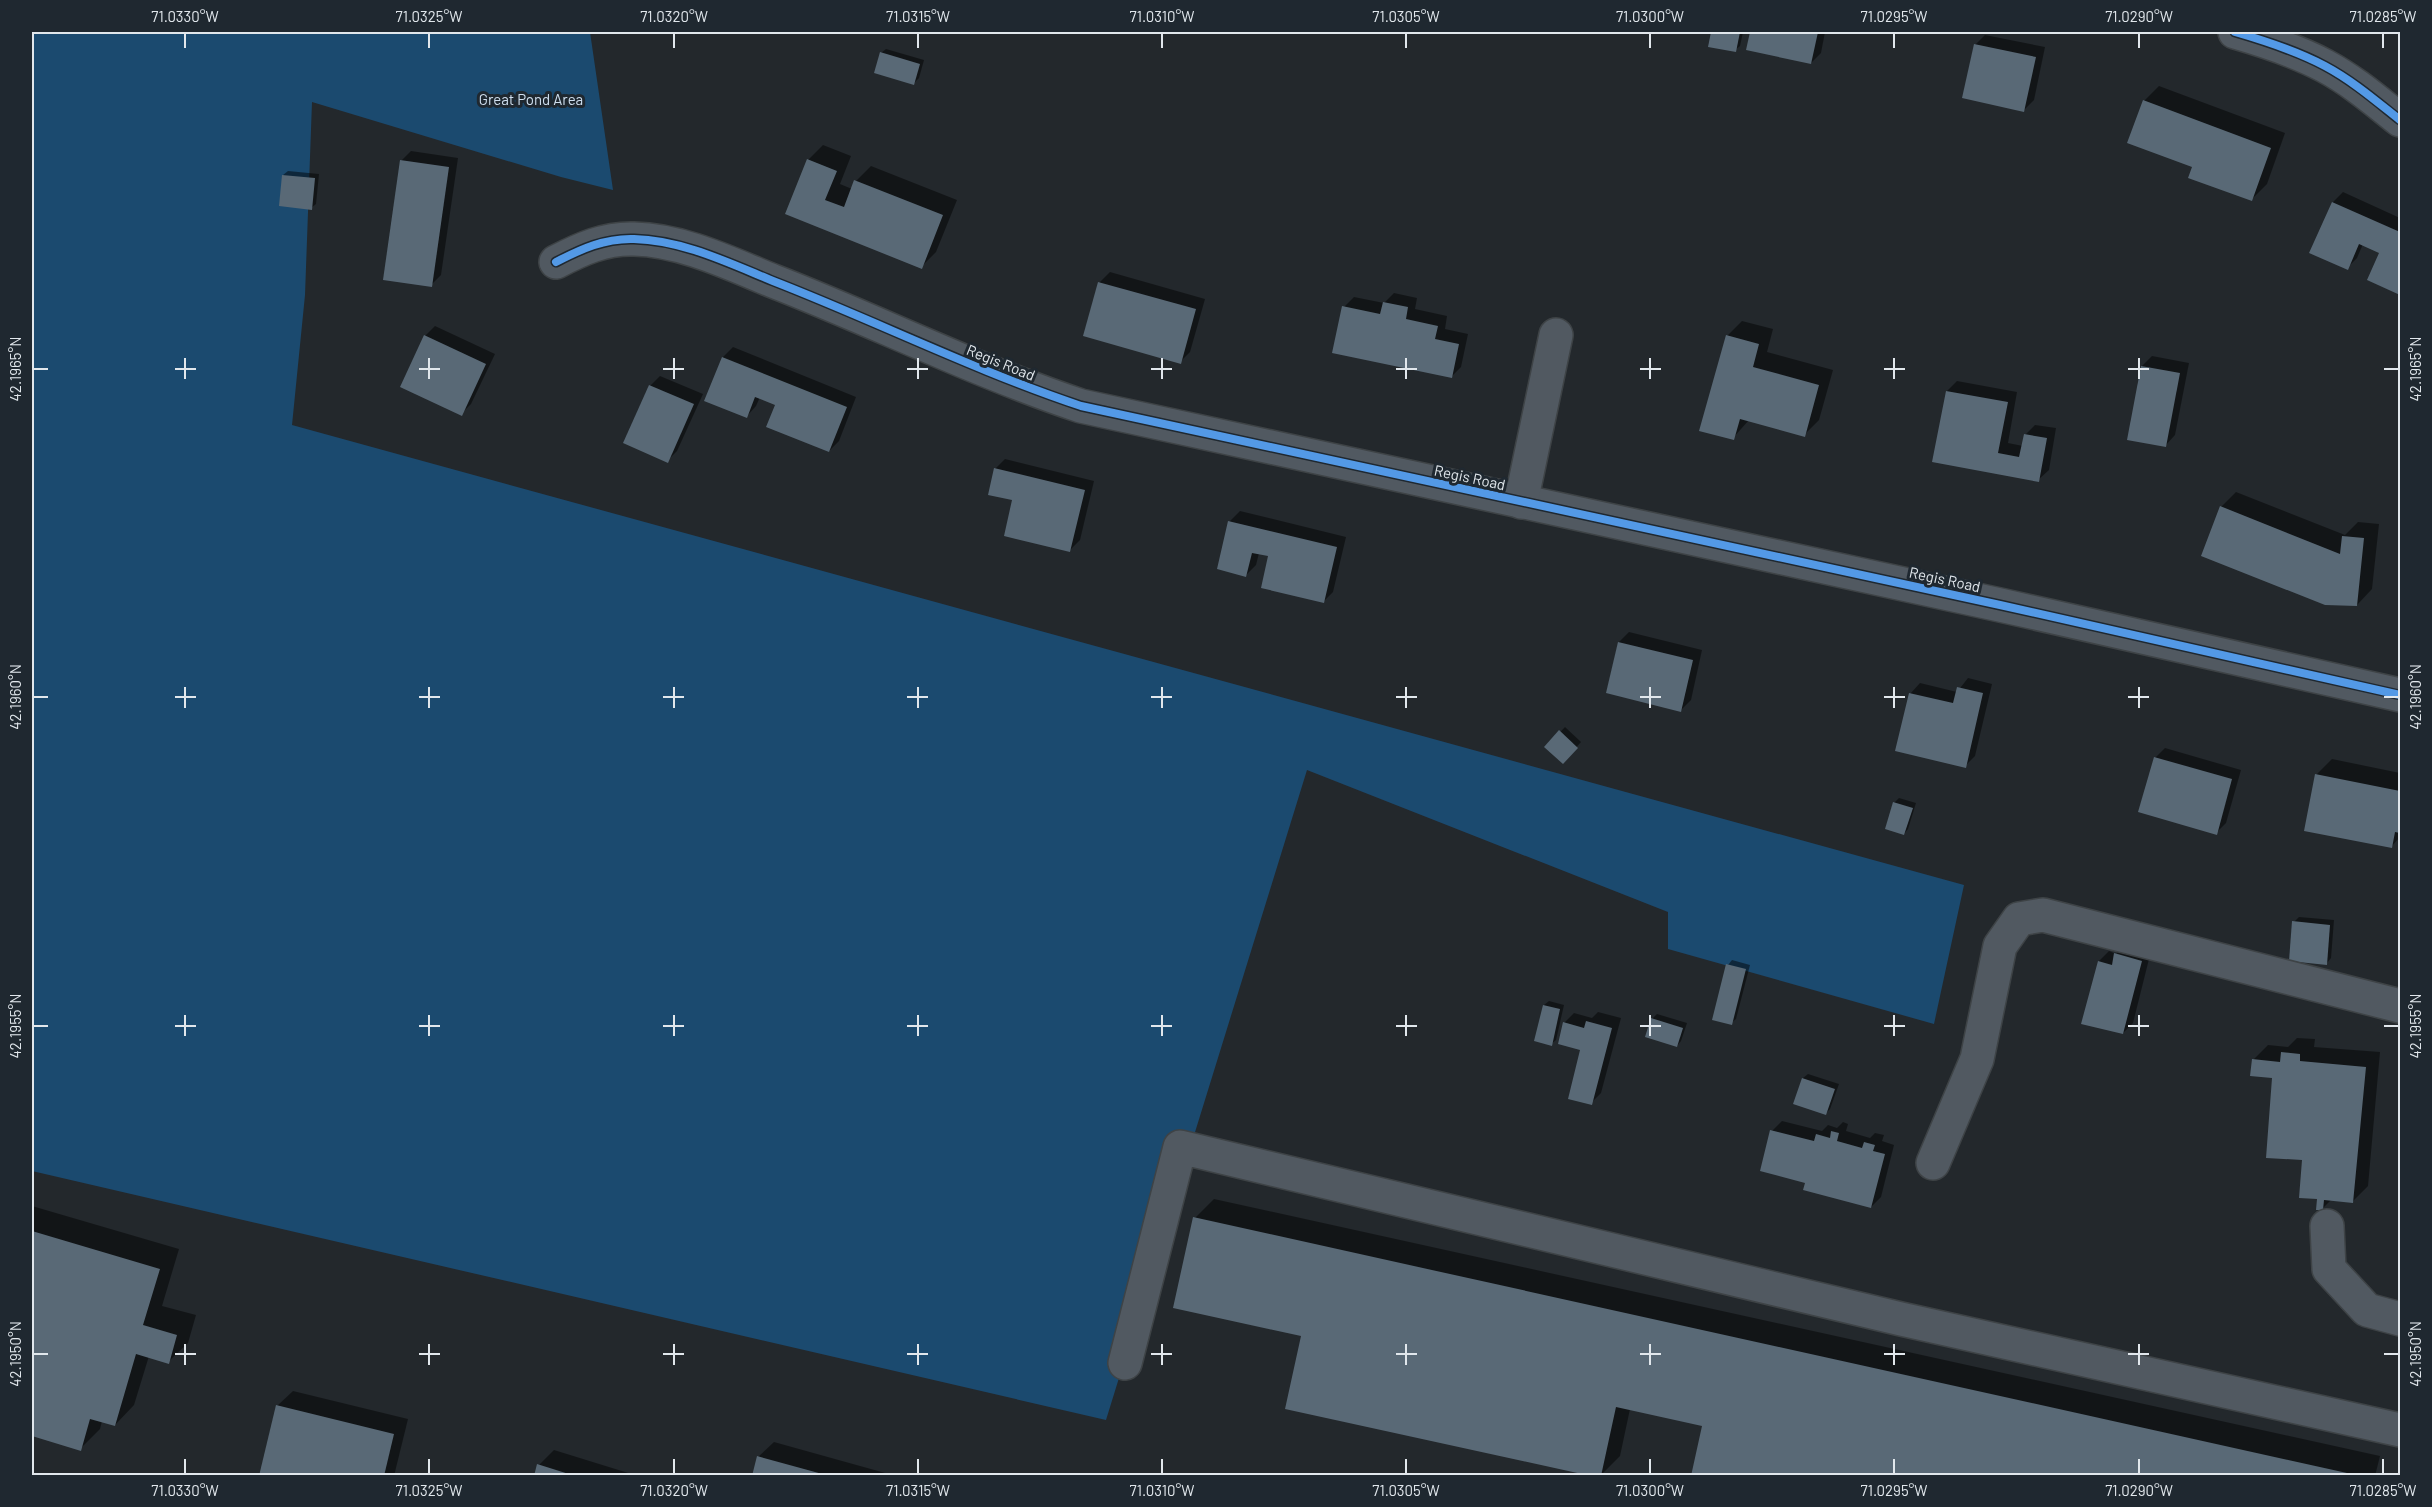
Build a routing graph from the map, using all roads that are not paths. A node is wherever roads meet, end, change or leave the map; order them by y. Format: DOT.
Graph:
graph roads {
  1 [pos="2235,32"];
  2 [pos="2400,120"];
  3 [pos="556,262"];
  4 [pos="1556,336"];
  5 [pos="1521,502"];
  6 [pos="2400,695"];
  7 [pos="2400,1006"];
  8 [pos="1933,1163"];
  9 [pos="2327,1226"];
  10 [pos="2400,1319"];
  11 [pos="1125,1363"];
  12 [pos="2400,1430"];
  1 -- 2 [label="street"];
  3 -- 5 [label="street, Regis Road"];
  4 -- 5 [label="street"];
  5 -- 6 [label="street, Regis Road"];
  7 -- 8 [label="street"];
  9 -- 10 [label="street"];
  11 -- 12 [label="street"];
}
